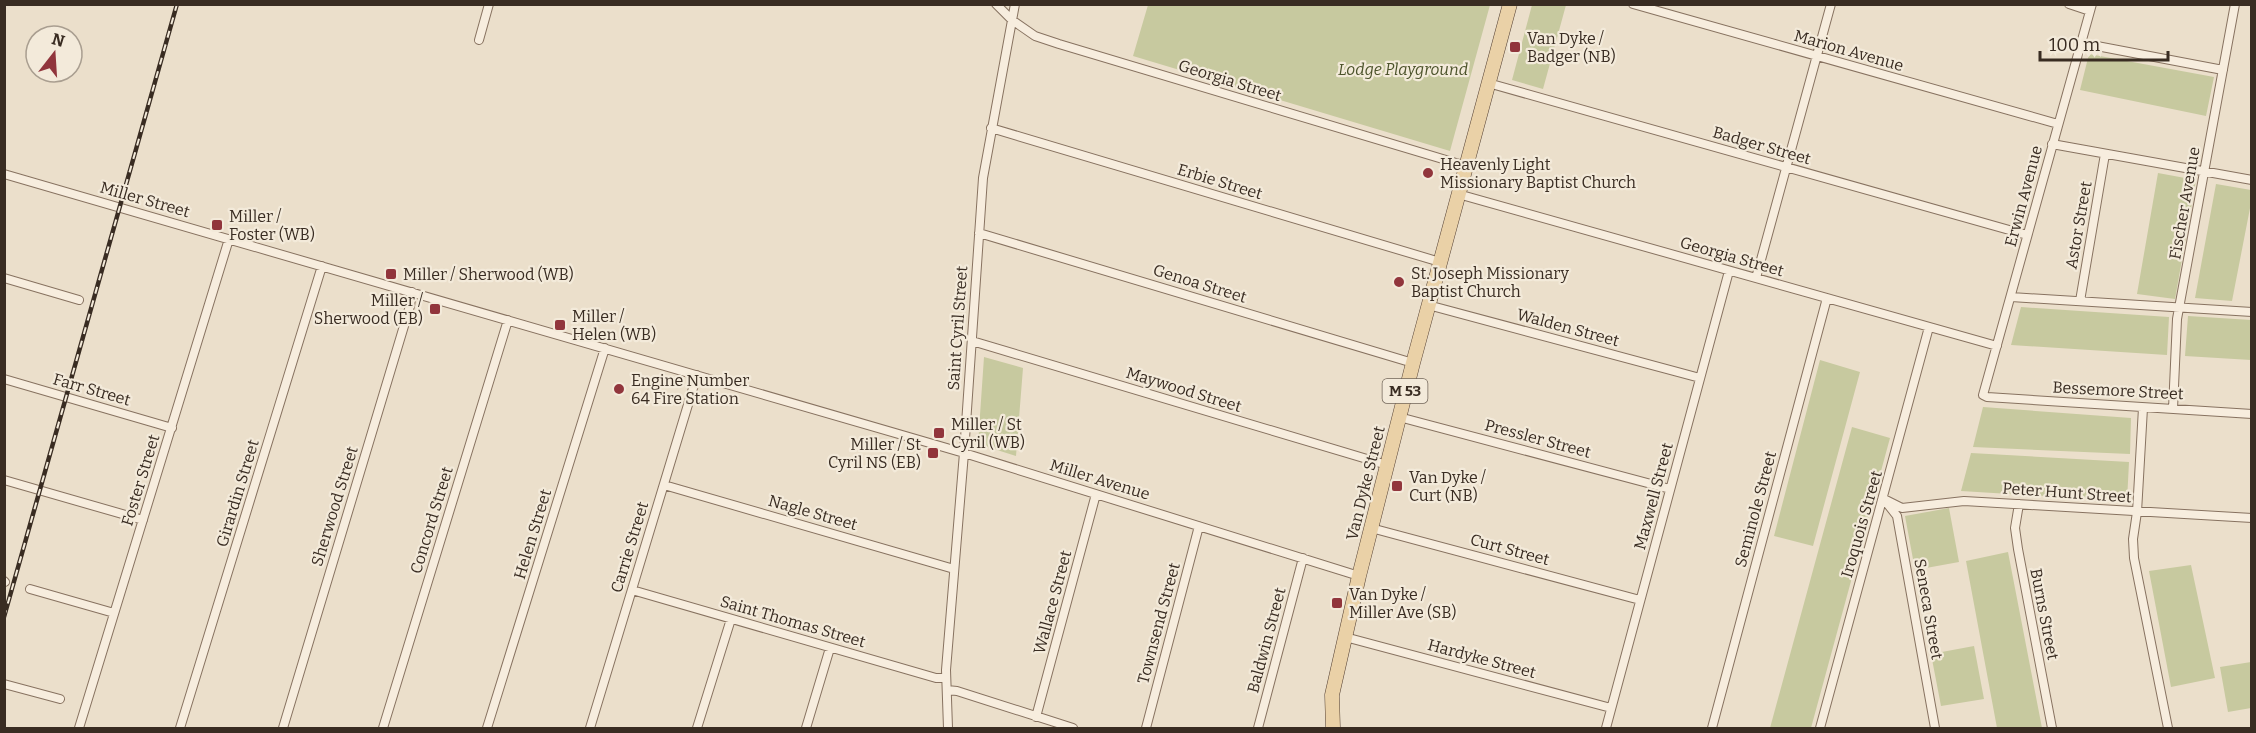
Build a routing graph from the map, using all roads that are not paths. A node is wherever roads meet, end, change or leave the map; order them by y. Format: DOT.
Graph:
graph roads {
  1 [pos="489,4"];
  2 [pos="996,4"];
  3 [pos="1015,4"];
  4 [pos="1510,4"];
  5 [pos="1633,4"];
  6 [pos="1831,4"];
  7 [pos="2069,4"];
  8 [pos="2235,4"];
  9 [pos="2091,8"];
  10 [pos="1012,20"];
  11 [pos="479,40"];
  12 [pos="2081,43"];
  13 [pos="1817,57"];
  14 [pos="2223,70"];
  15 [pos="1488,83"];
  16 [pos="2058,124"];
  17 [pos="991,128"];
  18 [pos="2052,144"];
  19 [pos="2105,154"];
  20 [pos="1466,166"];
  21 [pos="1787,167"];
  22 [pos="2205,172"];
  23 [pos="4,174"];
  24 [pos="2252,180"];
  25 [pos="1458,194"];
  26 [pos="979,233"];
  27 [pos="2027,235"];
  28 [pos="229,239"];
  29 [pos="1440,262"];
  30 [pos="322,266"];
  31 [pos="1729,271"];
  32 [pos="4,278"];
  33 [pos="1756,278"];
  34 [pos="412,292"];
  35 [pos="2011,297"];
  36 [pos="1827,298"];
  37 [pos="79,300"];
  38 [pos="2080,301"];
  39 [pos="1428,305"];
  40 [pos="2181,308"];
  41 [pos="2252,312"];
  42 [pos="508,320"];
  43 [pos="1929,327"];
  44 [pos="972,341"];
  45 [pos="1997,346"];
  46 [pos="605,348"];
  47 [pos="1413,363"];
  48 [pos="698,375"];
  49 [pos="1700,378"];
  50 [pos="4,379"];
  51 [pos="727,384"];
  52 [pos="1983,395"];
  53 [pos="2143,408"];
  54 [pos="2173,409"];
  55 [pos="2252,414"];
  56 [pos="1399,417"];
  57 [pos="172,428"];
  58 [pos="964,453"];
  59 [pos="1387,465"];
  60 [pos="4,480"];
  61 [pos="664,485"];
  62 [pos="1670,489"];
  63 [pos="1096,494"];
  64 [pos="1884,499"];
  65 [pos="2019,504"];
  66 [pos="2137,512"];
  67 [pos="2252,518"];
  68 [pos="143,520"];
  69 [pos="1199,526"];
  70 [pos="1371,528"];
  71 [pos="1303,558"];
  72 [pos="954,569"];
  73 [pos="1359,576"];
  74 [pos="30,589"];
  75 [pos="632,590"];
  76 [pos="1640,600"];
  77 [pos="114,613"];
  78 [pos="731,619"];
  79 [pos="1345,637"];
  80 [pos="830,648"];
  81 [pos="946,678"];
  82 [pos="4,684"];
  83 [pos="947,690"];
  84 [pos="60,699"];
  85 [pos="1611,708"];
  86 [pos="1036,717"];
  87 [pos="79,729"];
  88 [pos="180,729"];
  89 [pos="283,729"];
  90 [pos="383,729"];
  91 [pos="487,729"];
  92 [pos="590,729"];
  93 [pos="697,729"];
  94 [pos="806,729"];
  95 [pos="948,729"];
  96 [pos="1073,729"];
  97 [pos="1146,729"];
  98 [pos="1258,729"];
  99 [pos="1333,729"];
  100 [pos="1606,729"];
  101 [pos="1712,729"];
  102 [pos="1821,729"];
  103 [pos="1935,729"];
  104 [pos="2052,729"];
  105 [pos="2168,729"];
  1 -- 11 [label="street"];
  2 -- 10 [label="street, Georgia Street"];
  3 -- 10 [label="street, Saint Cyril Street"];
  4 -- 15 [label="main road, Van Dyke Street / M 53"];
  5 -- 13 [label="street, Marion Avenue"];
  6 -- 13 [label="street"];
  7 -- 9 [label="street"];
  8 -- 14 [label="street, Fischer Avenue"];
  9 -- 12 [label="street, Erwin Avenue"];
  10 -- 17 [label="street, Saint Cyril Street"];
  10 -- 20 [label="street, Georgia Street"];
  12 -- 14 [label="street"];
  12 -- 16 [label="street, Erwin Avenue"];
  13 -- 16 [label="street, Marion Avenue"];
  13 -- 21 [label="street"];
  14 -- 22 [label="street, Fischer Avenue"];
  15 -- 20 [label="main road, Van Dyke Street / M 53"];
  15 -- 21 [label="street, Badger Street"];
  16 -- 18 [label="street, Erwin Avenue"];
  17 -- 26 [label="street, Saint Cyril Street"];
  17 -- 29 [label="street, Erbie Street"];
  18 -- 19 [label="street"];
  18 -- 27 [label="street, Erwin Avenue"];
  19 -- 22 [label="street"];
  19 -- 38 [label="street, Astor Street"];
  20 -- 25 [label="main road, Van Dyke Street / M 53"];
  21 -- 27 [label="street, Badger Street"];
  21 -- 33 [label="street"];
  22 -- 24 [label="street"];
  22 -- 40 [label="street, Fischer Avenue"];
  23 -- 28 [label="street, Miller Street"];
  25 -- 29 [label="main road, Van Dyke Street / M 53"];
  25 -- 31 [label="street, Georgia Street"];
  26 -- 44 [label="street, Saint Cyril Street"];
  26 -- 47 [label="street, Genoa Street"];
  27 -- 35 [label="street, Erwin Avenue"];
  28 -- 30 [label="street, Miller Street"];
  28 -- 57 [label="street, Foster Street"];
  29 -- 39 [label="main road, Van Dyke Street / M 53"];
  30 -- 34 [label="street, Miller Street"];
  30 -- 88 [label="street, Girardin Street"];
  31 -- 33 [label="street, Georgia Street"];
  31 -- 49 [label="street, Maxwell Street"];
  32 -- 37 [label="street"];
  33 -- 36 [label="street, Georgia Street"];
  34 -- 42 [label="street, Miller Street"];
  34 -- 89 [label="street, Sherwood Street"];
  35 -- 38 [label="street"];
  35 -- 45 [label="street, Erwin Avenue"];
  36 -- 43 [label="street, Georgia Street"];
  36 -- 101 [label="street, Seminole Street"];
  38 -- 40 [label="street"];
  39 -- 47 [label="main road, Van Dyke Street / M 53"];
  39 -- 49 [label="street, Walden Street"];
  40 -- 41 [label="street"];
  40 -- 54 [label="street, Fischer Avenue"];
  42 -- 46 [label="street, Miller Street"];
  42 -- 90 [label="street, Concord Street"];
  43 -- 45 [label="street, Georgia Street"];
  43 -- 64 [label="street, Iroquois Street"];
  44 -- 58 [label="street, Saint Cyril Street"];
  44 -- 59 [label="street, Maywood Street"];
  45 -- 52 [label="street, Erwin Avenue"];
  46 -- 48 [label="street, Miller Street"];
  46 -- 91 [label="street, Helen Street"];
  47 -- 56 [label="main road, Van Dyke Street / M 53"];
  48 -- 51 [label="street, Miller Street"];
  48 -- 61 [label="street, Carrie Street"];
  49 -- 62 [label="street, Maxwell Street"];
  50 -- 57 [label="street, Farr Street"];
  51 -- 58 [label="street, Miller Avenue"];
  52 -- 53 [label="street, Bessemore Street"];
  53 -- 54 [label="street, Bessemore Street"];
  53 -- 66 [label="street"];
  54 -- 55 [label="street, Bessemore Street"];
  56 -- 59 [label="main road, Van Dyke Street / M 53"];
  56 -- 62 [label="street, Pressler Street"];
  57 -- 68 [label="street, Foster Street"];
  58 -- 63 [label="street, Miller Avenue"];
  58 -- 72 [label="street, Saint Cyril Street"];
  59 -- 70 [label="main road, Van Dyke Street / M 53"];
  60 -- 68 [label="street"];
  61 -- 72 [label="street, Nagle Street"];
  61 -- 75 [label="street, Carrie Street"];
  62 -- 76 [label="street, Maxwell Street"];
  63 -- 69 [label="street, Miller Avenue"];
  63 -- 86 [label="street, Wallace Street"];
  64 -- 65 [label="street, Peter Hunt Street"];
  64 -- 102 [label="street, Iroquois Street"];
  64 -- 103 [label="street, Seneca Street"];
  65 -- 66 [label="street, Peter Hunt Street"];
  65 -- 104 [label="street, Burns Street"];
  66 -- 67 [label="street, Peter Hunt Street"];
  66 -- 105 [label="street"];
  68 -- 77 [label="street, Foster Street"];
  69 -- 71 [label="street, Miller Avenue"];
  69 -- 97 [label="street, Townsend Street"];
  70 -- 73 [label="main road, Van Dyke Street / M 53"];
  70 -- 76 [label="street, Curt Street"];
  71 -- 73 [label="street, Miller Avenue"];
  71 -- 98 [label="street, Baldwin Street"];
  72 -- 81 [label="street, Saint Cyril Street"];
  73 -- 79 [label="main road, Van Dyke Street / M 53"];
  74 -- 77 [label="street"];
  75 -- 78 [label="street, Saint Thomas Street"];
  75 -- 92 [label="street, Carrie Street"];
  76 -- 85 [label="street, Maxwell Street"];
  77 -- 87 [label="street, Foster Street"];
  78 -- 80 [label="street, Saint Thomas Street"];
  78 -- 93 [label="street"];
  79 -- 85 [label="street, Hardyke Street"];
  79 -- 99 [label="main road, Van Dyke Street / M 53"];
  80 -- 81 [label="street, Saint Thomas Street"];
  80 -- 94 [label="street"];
  81 -- 83 [label="street, Saint Cyril Street"];
  82 -- 84 [label="street"];
  83 -- 86 [label="street"];
  83 -- 95 [label="street, Saint Cyril Street"];
  85 -- 100 [label="street, Maxwell Street"];
  86 -- 96 [label="street"];
}
